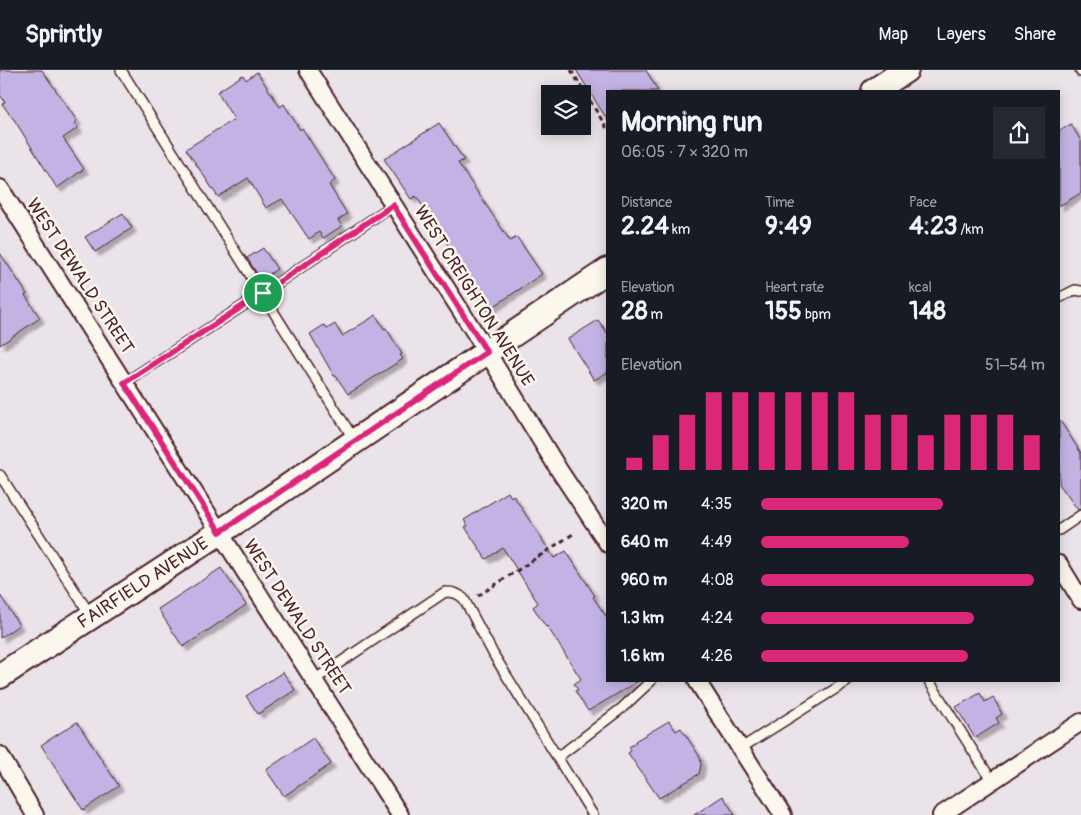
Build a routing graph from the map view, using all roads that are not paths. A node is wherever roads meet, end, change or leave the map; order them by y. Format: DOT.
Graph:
graph roads {
  1 [pos="121,70"];
  2 [pos="308,70"];
  3 [pos="906,70"];
  4 [pos="876,90"];
  5 [pos="0,188"];
  6 [pos="393,205"];
  7 [pos="606,271"];
  8 [pos="1081,291"];
  9 [pos="263,293"];
  10 [pos="1060,298"];
  11 [pos="487,352"];
  12 [pos="124,383"];
  13 [pos="355,441"];
  14 [pos="0,475"];
  15 [pos="1081,515"];
  16 [pos="1060,529"];
  17 [pos="220,532"];
  18 [pos="606,541"];
  19 [pos="1060,566"];
  20 [pos="1081,600"];
  21 [pos="91,616"];
  22 [pos="0,676"];
  23 [pos="314,680"];
  24 [pos="650,682"];
  25 [pos="698,682"];
  26 [pos="846,682"];
  27 [pos="930,682"];
  28 [pos="1081,722"];
  29 [pos="741,748"];
  30 [pos="0,755"];
  31 [pos="558,757"];
  32 [pos="992,781"];
  33 [pos="35,815"];
  34 [pos="400,815"];
  35 [pos="593,815"];
  36 [pos="783,815"];
  37 [pos="941,815"];
  1 -- 9 [label="lane"];
  2 -- 6 [label="street, WEST CREIGHTON AVENUE"];
  3 -- 4 [label="main road"];
  5 -- 12 [label="street, WEST DEWALD STREET"];
  6 -- 9 [label="lane"];
  6 -- 11 [label="street, WEST CREIGHTON AVENUE"];
  7 -- 11 [label="main road, FAIRFIELD AVENUE"];
  8 -- 10 [label="lane"];
  9 -- 12 [label="lane"];
  9 -- 13 [label="lane"];
  11 -- 13 [label="main road, FAIRFIELD AVENUE"];
  11 -- 18 [label="street, WEST CREIGHTON AVENUE"];
  12 -- 17 [label="street, WEST DEWALD STREET"];
  13 -- 17 [label="main road, FAIRFIELD AVENUE"];
  14 -- 21 [label="lane"];
  15 -- 16 [label="lane"];
  17 -- 21 [label="main road, FAIRFIELD AVENUE"];
  17 -- 23 [label="street, WEST DEWALD STREET"];
  19 -- 20 [label="street"];
  21 -- 22 [label="main road, FAIRFIELD AVENUE"];
  23 -- 31 [label="lane"];
  23 -- 34 [label="street, WEST DEWALD STREET"];
  24 -- 31 [label="lane"];
  25 -- 29 [label="street"];
  26 -- 29 [label="lane"];
  27 -- 32 [label="lane"];
  28 -- 32 [label="street"];
  29 -- 36 [label="street"];
  30 -- 33 [label="street"];
  31 -- 35 [label="lane"];
  32 -- 37 [label="street"];
}
